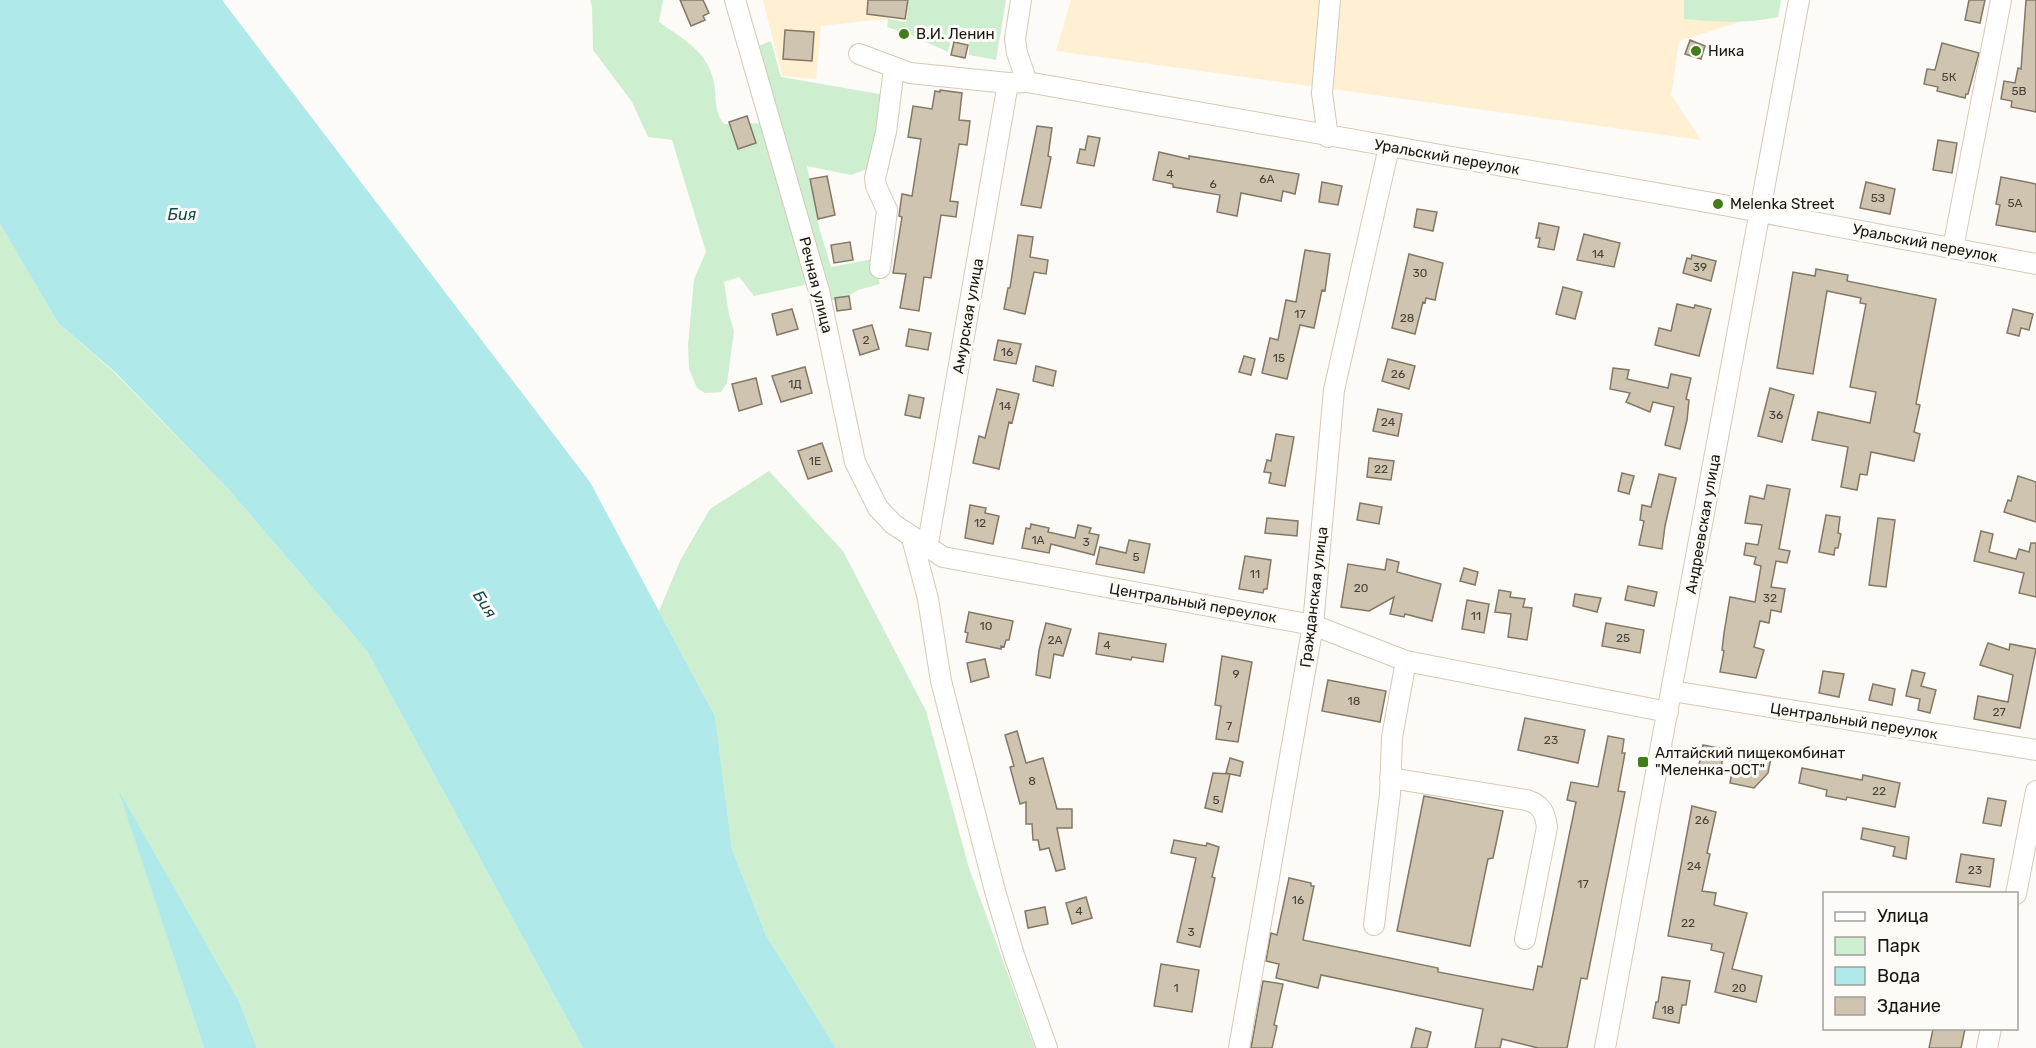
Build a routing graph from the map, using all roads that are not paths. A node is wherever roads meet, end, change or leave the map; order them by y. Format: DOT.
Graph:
graph roads {
  1 [pos="735,0"];
  2 [pos="1021,0"];
  3 [pos="1330,0"];
  4 [pos="1799,0"];
  5 [pos="2001,0"];
  6 [pos="859,54"];
  7 [pos="894,68"];
  8 [pos="1017,82"];
  9 [pos="1328,137"];
  10 [pos="1389,147"];
  11 [pos="1760,213"];
  12 [pos="1953,248"];
  13 [pos="2036,264"];
  14 [pos="880,268"];
  15 [pos="920,543"];
  16 [pos="1313,625"];
  17 [pos="1406,661"];
  18 [pos="1672,691"];
  19 [pos="1668,712"];
  20 [pos="2036,750"];
  21 [pos="1390,778"];
  22 [pos="2036,790"];
  23 [pos="2016,892"];
  24 [pos="1374,925"];
  25 [pos="1525,939"];
  26 [pos="1990,1030"];
  27 [pos="1047,1048"];
  28 [pos="1239,1048"];
  29 [pos="1605,1048"];
  30 [pos="1987,1048"];
  1 -- 15 [label="street, Речная улица"];
  2 -- 8 [label="street, Амурская улица"];
  3 -- 9 [label="street"];
  4 -- 11 [label="street, Андреевская улица"];
  5 -- 12 [label="street"];
  6 -- 7 [label="street, Уральский переулок"];
  7 -- 8 [label="street, Уральский переулок"];
  7 -- 14 [label="street"];
  8 -- 9 [label="street, Уральский переулок"];
  8 -- 15 [label="street, Амурская улица"];
  9 -- 10 [label="street, Уральский переулок"];
  10 -- 11 [label="street, Уральский переулок"];
  10 -- 16 [label="street, Гражданская улица"];
  11 -- 12 [label="street, Уральский переулок"];
  11 -- 18 [label="street, Андреевская улица"];
  12 -- 13 [label="street, Уральский переулок"];
  15 -- 16 [label="street, Центральный переулок"];
  15 -- 27 [label="street"];
  16 -- 17 [label="street, Центральный переулок"];
  16 -- 28 [label="street, Гражданская улица"];
  17 -- 19 [label="street, Центральный переулок"];
  17 -- 21 [label="street"];
  18 -- 19 [label="street, Андреевская улица"];
  18 -- 20 [label="street, Центральный переулок"];
  19 -- 29 [label="street, Андреевская улица"];
  21 -- 24 [label="street"];
  21 -- 25 [label="street"];
  22 -- 23 [label="street"];
  26 -- 30 [label="street"];
}
